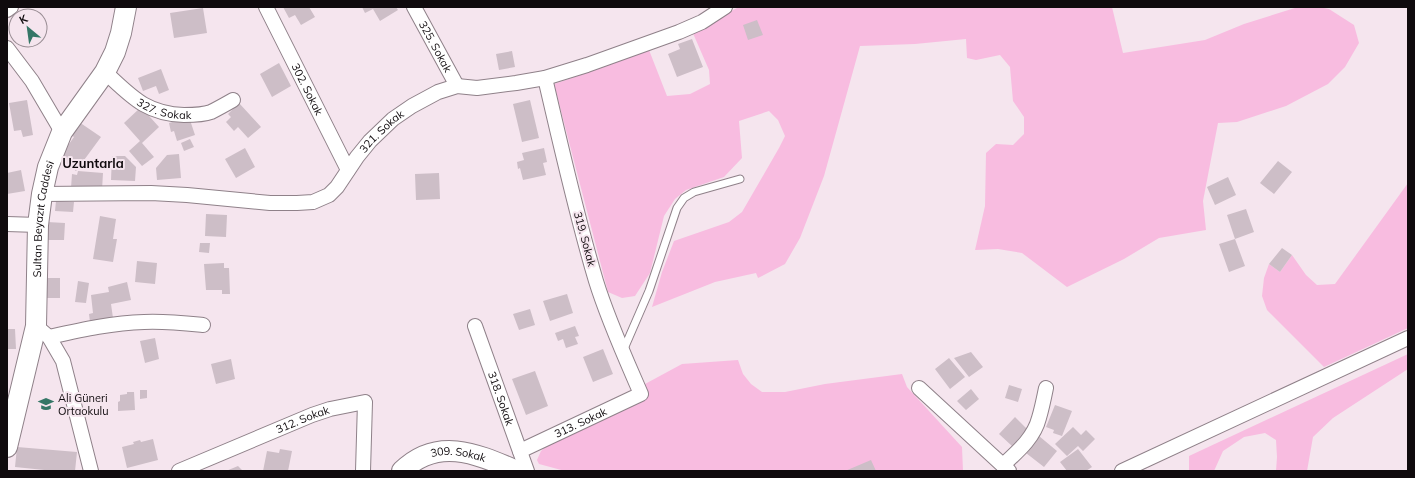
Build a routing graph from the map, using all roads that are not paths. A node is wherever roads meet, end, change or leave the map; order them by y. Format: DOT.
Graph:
graph roads {
  1 [pos="11,7"];
  2 [pos="126,7"];
  3 [pos="266,7"];
  4 [pos="414,7"];
  5 [pos="725,7"];
  6 [pos="7,10"];
  7 [pos="7,48"];
  8 [pos="105,72"];
  9 [pos="545,78"];
  10 [pos="457,86"];
  11 [pos="233,100"];
  12 [pos="62,132"];
  13 [pos="348,170"];
  14 [pos="740,179"];
  15 [pos="42,194"];
  16 [pos="7,224"];
  17 [pos="38,225"];
  18 [pos="203,325"];
  19 [pos="475,326"];
  20 [pos="43,332"];
  21 [pos="1408,338"];
  22 [pos="623,351"];
  23 [pos="919,388"];
  24 [pos="1046,388"];
  25 [pos="641,394"];
  26 [pos="7,447"];
  27 [pos="520,450"];
  28 [pos="1006,468"];
  29 [pos="91,471"];
  30 [pos="179,471"];
  31 [pos="363,471"];
  32 [pos="402,471"];
  33 [pos="517,471"];
  34 [pos="527,471"];
  35 [pos="1122,471"];
  1 -- 6 [label="street"];
  2 -- 8 [label="street, Sultan Beyazıt Caddesi"];
  3 -- 13 [label="street, 302. Sokak"];
  4 -- 10 [label="street, 325. Sokak"];
  5 -- 9 [label="street, 321. Sokak"];
  7 -- 12 [label="street"];
  8 -- 11 [label="street, 327. Sokak"];
  8 -- 12 [label="street, Sultan Beyazıt Caddesi"];
  9 -- 10 [label="street, 321. Sokak"];
  9 -- 22 [label="street, 319. Sokak"];
  10 -- 13 [label="street, 321. Sokak"];
  12 -- 15 [label="street, Sultan Beyazıt Caddesi"];
  13 -- 15 [label="street, 321. Sokak"];
  14 -- 22 [label="lane"];
  15 -- 17 [label="street, Sultan Beyazıt Caddesi"];
  16 -- 17 [label="street"];
  17 -- 20 [label="street, Sultan Beyazıt Caddesi"];
  18 -- 20 [label="street"];
  19 -- 27 [label="street, 318. Sokak"];
  20 -- 26 [label="street, Sultan Beyazıt Caddesi"];
  20 -- 29 [label="street"];
  21 -- 35 [label="street"];
  22 -- 25 [label="street, 319. Sokak"];
  23 -- 28 [label="street"];
  24 -- 28 [label="street"];
  25 -- 27 [label="street, 313. Sokak"];
  27 -- 34 [label="street, 318. Sokak"];
  30 -- 31 [label="street, 312. Sokak"];
  32 -- 33 [label="street, 309. Sokak"];
}
